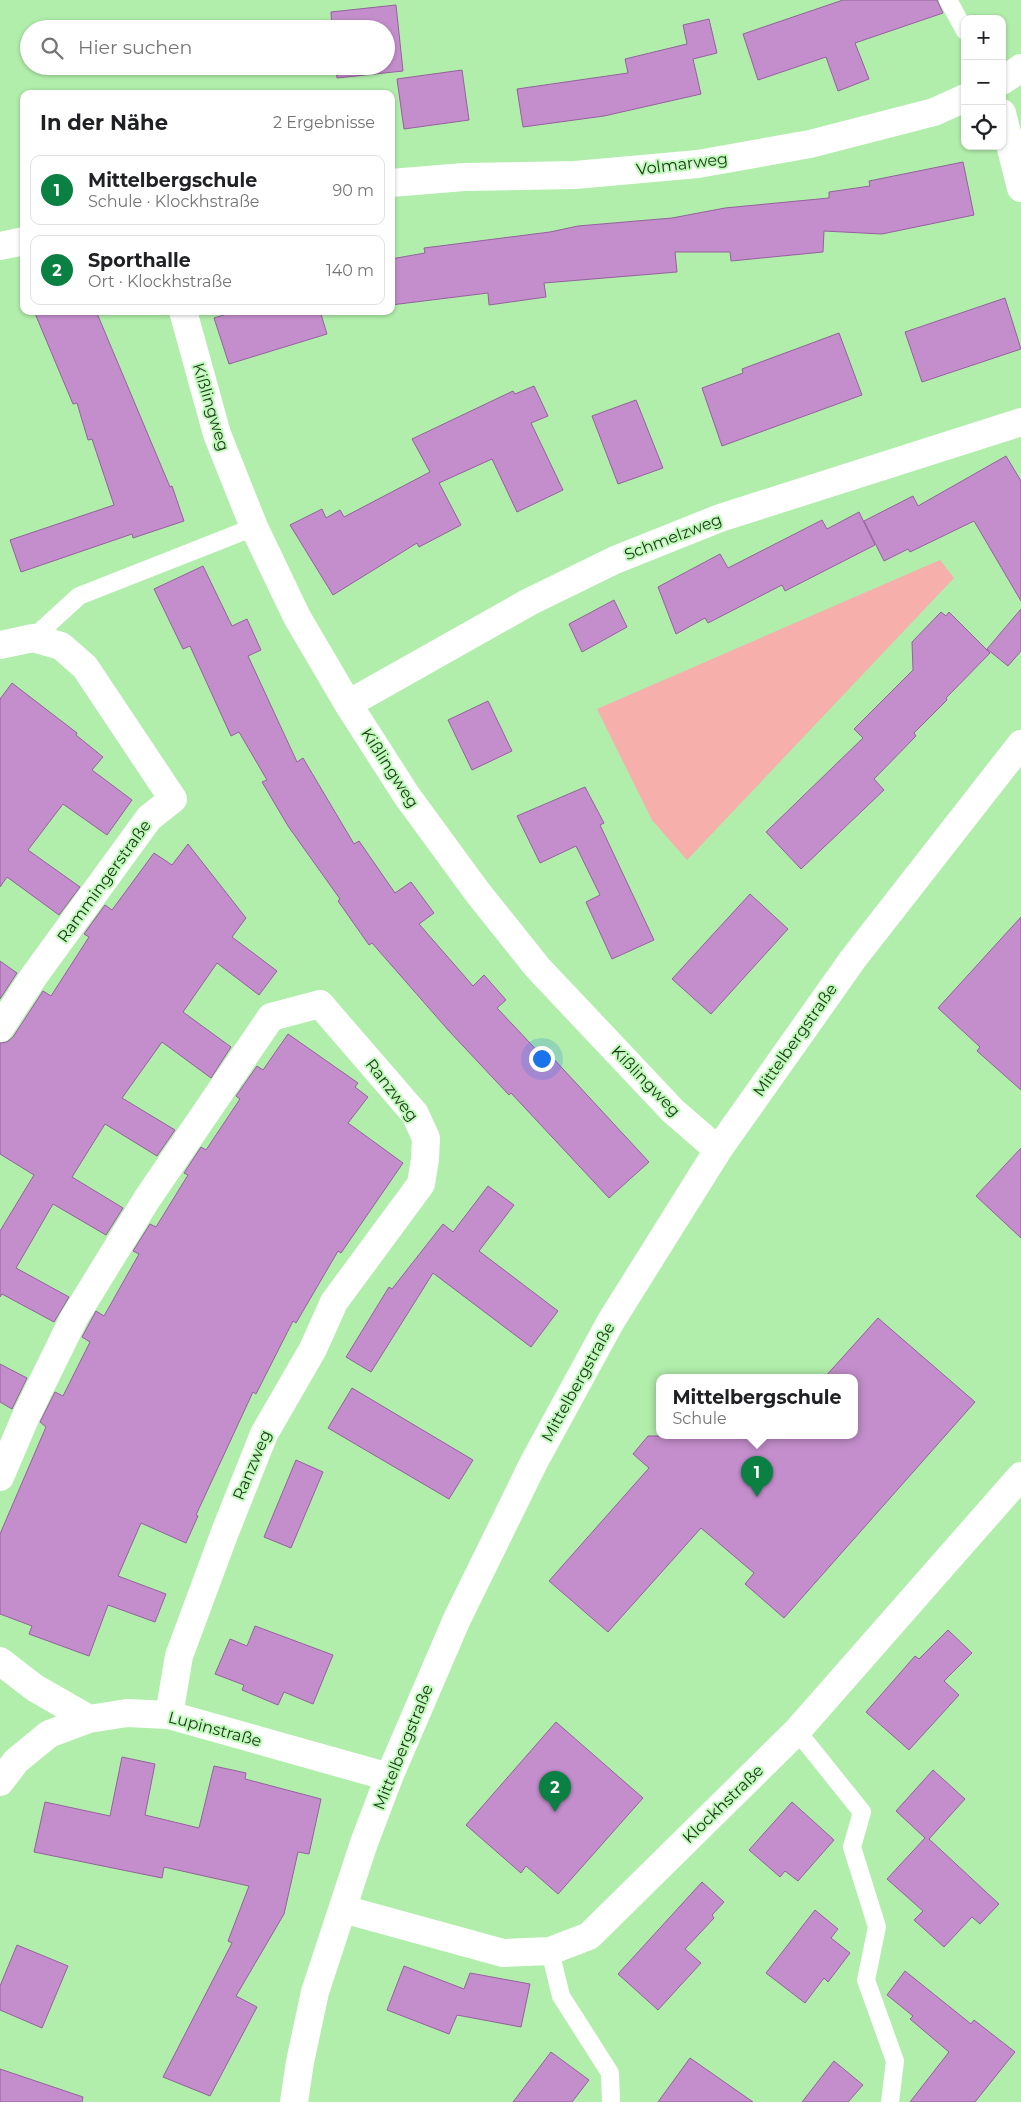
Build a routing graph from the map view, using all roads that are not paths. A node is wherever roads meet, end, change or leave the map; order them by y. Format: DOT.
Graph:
graph roads {
  1 [pos="948,0"];
  2 [pos="961,24"];
  3 [pos="1021,68"];
  4 [pos="1006,78"];
  5 [pos="961,100"];
  6 [pos="1006,129"];
  7 [pos="395,183"];
  8 [pos="1021,188"];
  9 [pos="20,242"];
  10 [pos="0,246"];
  11 [pos="184,315"];
  12 [pos="1021,422"];
  13 [pos="254,527"];
  14 [pos="33,638"];
  15 [pos="0,645"];
  16 [pos="348,704"];
  17 [pos="1021,744"];
  18 [pos="0,1028"];
  19 [pos="718,1150"];
  20 [pos="1021,1476"];
  21 [pos="0,1477"];
  22 [pos="0,1661"];
  23 [pos="169,1715"];
  24 [pos="89,1719"];
  25 [pos="797,1731"];
  26 [pos="389,1777"];
  27 [pos="0,1782"];
  28 [pos="343,1909"];
  29 [pos="550,1951"];
  30 [pos="294,2102"];
  31 [pos="611,2102"];
  32 [pos="890,2102"];
  1 -- 2 [label="lane"];
  3 -- 4 [label="street"];
  5 -- 7 [label="street, Volmarweg"];
  6 -- 8 [label="street"];
  9 -- 10 [label="street"];
  11 -- 13 [label="street, Kißlingweg"];
  12 -- 16 [label="street, Schmelzweg"];
  13 -- 14 [label="lane"];
  13 -- 16 [label="street, Kißlingweg"];
  14 -- 15 [label="street, Rammingerstraße"];
  14 -- 18 [label="street, Rammingerstraße"];
  16 -- 19 [label="street, Kißlingweg"];
  17 -- 19 [label="street, Mittelbergstraße"];
  19 -- 26 [label="street, Mittelbergstraße"];
  20 -- 25 [label="street, Klockhstraße"];
  21 -- 23 [label="street, Ranzweg"];
  22 -- 24 [label="street"];
  23 -- 24 [label="street, Lupinstraße"];
  23 -- 26 [label="street, Lupinstraße"];
  24 -- 27 [label="street, Lupinstraße"];
  25 -- 29 [label="street, Klockhstraße"];
  25 -- 32 [label="lane"];
  26 -- 28 [label="street, Mittelbergstraße"];
  28 -- 29 [label="street, Klockhstraße"];
  28 -- 30 [label="street, Mittelbergstraße"];
  29 -- 31 [label="lane"];
}
